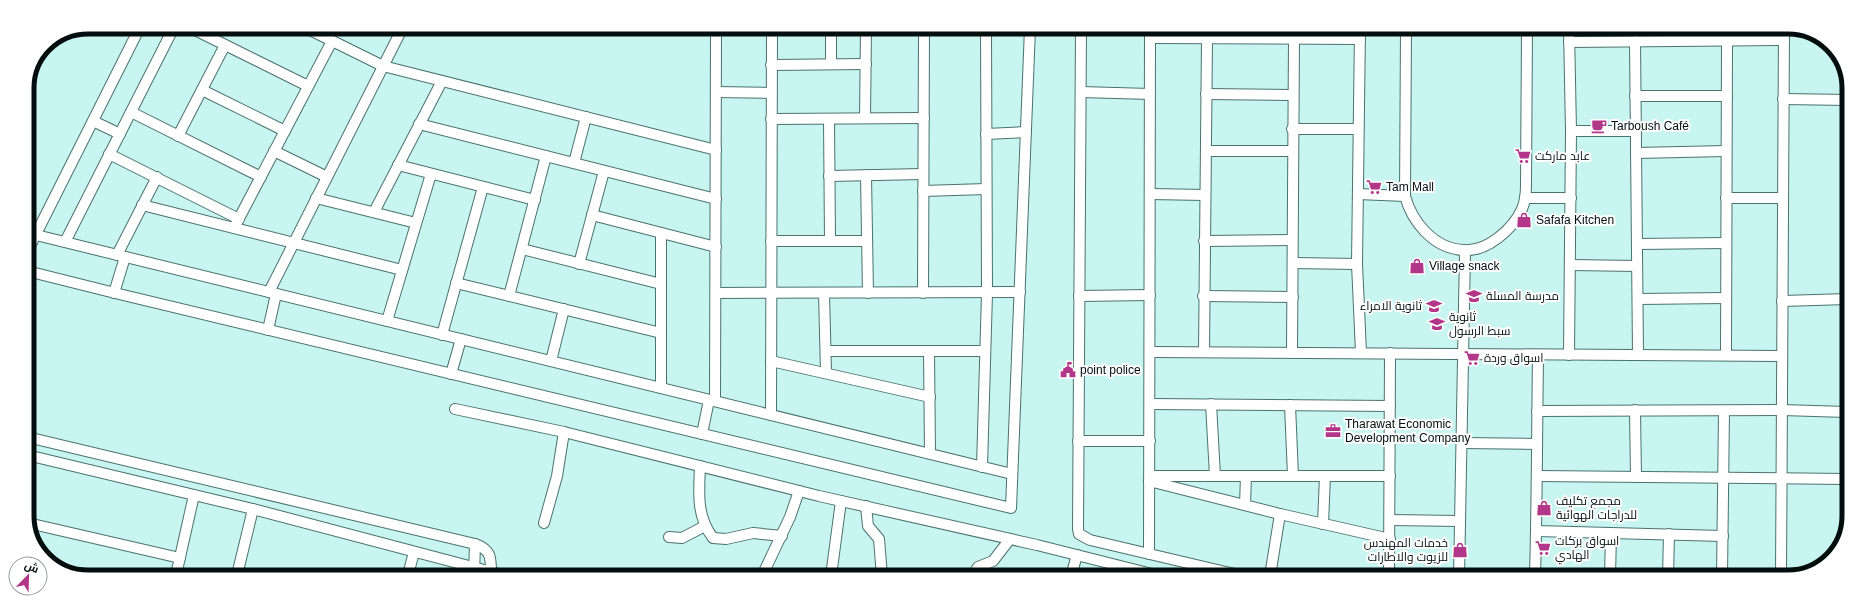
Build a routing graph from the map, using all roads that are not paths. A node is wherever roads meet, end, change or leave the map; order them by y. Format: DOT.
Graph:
graph roads {
  1 [pos="136,34"];
  2 [pos="170,34"];
  3 [pos="203,34"];
  4 [pos="318,34"];
  5 [pos="399,34"];
  6 [pos="716,34"];
  7 [pos="772,34"];
  8 [pos="831,34"];
  9 [pos="866,34"];
  10 [pos="924,34"];
  11 [pos="986,34"];
  12 [pos="1030,34"];
  13 [pos="1082,34"];
  14 [pos="1150,34"];
  15 [pos="1161,34"];
  16 [pos="1360,34"];
  17 [pos="1406,34"];
  18 [pos="1527,34"];
  19 [pos="1569,34"];
  20 [pos="1784,34"];
  21 [pos="1206,38"];
  22 [pos="1294,39"];
  23 [pos="1360,39"];
  24 [pos="1784,40"];
  25 [pos="332,41"];
  26 [pos="1727,41"];
  27 [pos="1569,42"];
  28 [pos="1635,42"];
  29 [pos="225,45"];
  30 [pos="831,64"];
  31 [pos="866,64"];
  32 [pos="771,65"];
  33 [pos="383,66"];
  34 [pos="442,81"];
  35 [pos="308,86"];
  36 [pos="202,90"];
  37 [pos="716,92"];
  38 [pos="1081,92"];
  39 [pos="771,93"];
  40 [pos="1150,94"];
  41 [pos="1206,94"];
  42 [pos="1293,95"];
  43 [pos="1636,96"];
  44 [pos="1727,96"];
  45 [pos="1783,99"];
  46 [pos="1842,100"];
  47 [pos="131,112"];
  48 [pos="586,117"];
  49 [pos="865,118"];
  50 [pos="924,118"];
  51 [pos="771,119"];
  52 [pos="829,119"];
  53 [pos="93,121"];
  54 [pos="420,124"];
  55 [pos="1292,129"];
  56 [pos="1358,129"];
  57 [pos="285,131"];
  58 [pos="1636,131"];
  59 [pos="1026,132"];
  60 [pos="1571,132"];
  61 [pos="120,134"];
  62 [pos="986,134"];
  63 [pos="178,136"];
  64 [pos="716,150"];
  65 [pos="274,151"];
  66 [pos="1206,151"];
  67 [pos="1293,151"];
  68 [pos="1726,151"];
  69 [pos="1636,153"];
  70 [pos="110,154"];
  71 [pos="546,156"];
  72 [pos="574,163"];
  73 [pos="398,165"];
  74 [pos="604,171"];
  75 [pos="431,174"];
  76 [pos="924,174"];
  77 [pos="866,175"];
  78 [pos="829,176"];
  79 [pos="157,177"];
  80 [pos="261,177"];
  81 [pos="327,177"];
  82 [pos="483,187"];
  83 [pos="986,189"];
  84 [pos="923,191"];
  85 [pos="1150,194"];
  86 [pos="1358,194"];
  87 [pos="1205,195"];
  88 [pos="1404,196"];
  89 [pos="316,198"];
  90 [pos="1525,198"];
  91 [pos="1571,198"];
  92 [pos="1726,198"];
  93 [pos="1783,198"];
  94 [pos="716,199"];
  95 [pos="534,200"];
  96 [pos="142,206"];
  97 [pos="374,212"];
  98 [pos="592,215"];
  99 [pos="239,219"];
  100 [pos="416,223"];
  101 [pos="234,228"];
  102 [pos="661,233"];
  103 [pos="36,235"];
  104 [pos="34,239"];
  105 [pos="1292,240"];
  106 [pos="771,241"];
  107 [pos="830,241"];
  108 [pos="867,241"];
  109 [pos="1204,241"];
  110 [pos="65,242"];
  111 [pos="293,243"];
  112 [pos="1726,243"];
  113 [pos="1637,244"];
  114 [pos="716,247"];
  115 [pos="522,249"];
  116 [pos="1465,251"];
  117 [pos="121,256"];
  118 [pos="1293,263"];
  119 [pos="579,264"];
  120 [pos="1357,264"];
  121 [pos="1571,265"];
  122 [pos="1637,266"];
  123 [pos="402,270"];
  124 [pos="34,273"];
  125 [pos="456,283"];
  126 [pos="661,284"];
  127 [pos="987,292"];
  128 [pos="1020,292"];
  129 [pos="114,293"];
  130 [pos="272,293"];
  131 [pos="716,293"];
  132 [pos="771,293"];
  133 [pos="824,293"];
  134 [pos="868,293"];
  135 [pos="923,293"];
  136 [pos="1150,295"];
  137 [pos="509,296"];
  138 [pos="1079,296"];
  139 [pos="1204,296"];
  140 [pos="1293,297"];
  141 [pos="1726,298"];
  142 [pos="1638,299"];
  143 [pos="1842,299"];
  144 [pos="1782,301"];
  145 [pos="564,309"];
  146 [pos="387,321"];
  147 [pos="268,330"];
  148 [pos="661,333"];
  149 [pos="442,334"];
  150 [pos="461,339"];
  151 [pos="826,351"];
  152 [pos="930,351"];
  153 [pos="985,351"];
  154 [pos="1150,352"];
  155 [pos="1204,352"];
  156 [pos="1292,353"];
  157 [pos="1361,353"];
  158 [pos="1390,353"];
  159 [pos="1464,353"];
  160 [pos="1569,355"];
  161 [pos="1638,355"];
  162 [pos="1726,355"];
  163 [pos="1538,356"];
  164 [pos="1782,356"];
  165 [pos="551,361"];
  166 [pos="771,361"];
  167 [pos="451,374"];
  168 [pos="826,374"];
  169 [pos="661,388"];
  170 [pos="930,397"];
  171 [pos="712,401"];
  172 [pos="1150,404"];
  173 [pos="1211,404"];
  174 [pos="1290,405"];
  175 [pos="1390,406"];
  176 [pos="455,409"];
  177 [pos="1635,410"];
  178 [pos="1782,410"];
  179 [pos="1724,411"];
  180 [pos="1537,412"];
  181 [pos="1842,412"];
  182 [pos="771,415"];
  183 [pos="564,432"];
  184 [pos="702,434"];
  185 [pos="34,439"];
  186 [pos="1078,440"];
  187 [pos="1150,441"];
  188 [pos="1462,443"];
  189 [pos="1536,444"];
  190 [pos="930,454"];
  191 [pos="34,457"];
  192 [pos="700,466"];
  193 [pos="982,467"];
  194 [pos="1012,474"];
  195 [pos="1215,476"];
  196 [pos="1246,476"];
  197 [pos="1293,476"];
  198 [pos="1325,476"];
  199 [pos="1390,476"];
  200 [pos="1537,476"];
  201 [pos="1636,477"];
  202 [pos="1150,478"];
  203 [pos="1723,478"];
  204 [pos="1781,478"];
  205 [pos="1842,479"];
  206 [pos="799,491"];
  207 [pos="194,495"];
  208 [pos="840,501"];
  209 [pos="1246,505"];
  210 [pos="866,506"];
  211 [pos="253,509"];
  212 [pos="1280,514"];
  213 [pos="1390,520"];
  214 [pos="1460,521"];
  215 [pos="544,522"];
  216 [pos="1323,524"];
  217 [pos="35,525"];
  218 [pos="705,526"];
  219 [pos="1536,531"];
  220 [pos="1611,533"];
  221 [pos="1670,534"];
  222 [pos="669,536"];
  223 [pos="782,536"];
  224 [pos="1723,536"];
  225 [pos="1010,539"];
  226 [pos="1390,539"];
  227 [pos="475,544"];
  228 [pos="414,552"];
  229 [pos="1149,554"];
  230 [pos="1077,555"];
  231 [pos="180,558"];
  232 [pos="177,570"];
  233 [pos="238,570"];
  234 [pos="409,570"];
  235 [pos="468,570"];
  236 [pos="474,570"];
  237 [pos="491,570"];
  238 [pos="765,570"];
  239 [pos="832,570"];
  240 [pos="882,570"];
  241 [pos="976,570"];
  242 [pos="1073,570"];
  243 [pos="1118,570"];
  244 [pos="1217,570"];
  245 [pos="1271,570"];
  246 [pos="1389,570"];
  247 [pos="1459,570"];
  248 [pos="1535,570"];
  249 [pos="1610,570"];
  250 [pos="1668,570"];
  251 [pos="1722,570"];
  252 [pos="1781,570"];
  1 -- 53 [label="street"];
  2 -- 47 [label="street"];
  3 -- 29 [label="street"];
  4 -- 25 [label="street"];
  5 -- 33 [label="street"];
  6 -- 37 [label="street"];
  7 -- 32 [label="street"];
  8 -- 30 [label="street"];
  9 -- 31 [label="street"];
  10 -- 50 [label="street"];
  11 -- 62 [label="street"];
  12 -- 59 [label="street"];
  13 -- 38 [label="street"];
  14 -- 40 [label="street"];
  15 -- 21 [label="street"];
  16 -- 23 [label="street"];
  17 -- 88 [label="street"];
  18 -- 90 [label="street"];
  19 -- 27 [label="street"];
  20 -- 24 [label="street"];
  21 -- 22 [label="street"];
  21 -- 41 [label="street"];
  22 -- 23 [label="street"];
  22 -- 42 [label="street"];
  23 -- 56 [label="street"];
  24 -- 26 [label="street"];
  24 -- 45 [label="street"];
  25 -- 33 [label="street"];
  25 -- 35 [label="street"];
  26 -- 28 [label="street"];
  26 -- 44 [label="street"];
  27 -- 28 [label="street"];
  27 -- 60 [label="street"];
  28 -- 43 [label="street"];
  29 -- 35 [label="street"];
  29 -- 36 [label="street"];
  30 -- 31 [label="street"];
  30 -- 32 [label="street"];
  31 -- 49 [label="street"];
  32 -- 39 [label="street"];
  33 -- 34 [label="street"];
  33 -- 81 [label="street"];
  34 -- 48 [label="street"];
  34 -- 54 [label="street"];
  35 -- 57 [label="street"];
  36 -- 57 [label="street"];
  36 -- 63 [label="street"];
  37 -- 39 [label="street"];
  37 -- 64 [label="street"];
  38 -- 40 [label="street"];
  38 -- 138 [label="street"];
  39 -- 51 [label="street"];
  40 -- 85 [label="street"];
  41 -- 42 [label="street"];
  41 -- 66 [label="street"];
  42 -- 55 [label="street"];
  43 -- 44 [label="street"];
  43 -- 58 [label="street"];
  44 -- 68 [label="street"];
  45 -- 46 [label="street"];
  45 -- 93 [label="street"];
  47 -- 61 [label="street"];
  47 -- 63 [label="street"];
  48 -- 64 [label="street"];
  48 -- 72 [label="street"];
  49 -- 50 [label="street"];
  49 -- 52 [label="street"];
  50 -- 76 [label="street"];
  51 -- 52 [label="street"];
  51 -- 106 [label="street"];
  52 -- 78 [label="street"];
  53 -- 61 [label="street"];
  53 -- 103 [label="street"];
  54 -- 71 [label="street"];
  54 -- 73 [label="street"];
  55 -- 56 [label="street"];
  55 -- 67 [label="street"];
  56 -- 86 [label="street"];
  57 -- 65 [label="street"];
  58 -- 60 [label="street"];
  58 -- 69 [label="street"];
  59 -- 62 [label="street"];
  59 -- 128 [label="street"];
  60 -- 91 [label="street"];
  61 -- 70 [label="street"];
  62 -- 83 [label="street"];
  63 -- 80 [label="street"];
  64 -- 94 [label="street"];
  65 -- 80 [label="street"];
  65 -- 81 [label="street"];
  66 -- 67 [label="street"];
  66 -- 87 [label="street"];
  67 -- 105 [label="street"];
  68 -- 69 [label="street"];
  68 -- 92 [label="street"];
  69 -- 113 [label="street"];
  70 -- 79 [label="street"];
  70 -- 110 [label="street"];
  71 -- 72 [label="street"];
  71 -- 95 [label="street"];
  72 -- 74 [label="street"];
  73 -- 75 [label="street"];
  73 -- 97 [label="street"];
  74 -- 94 [label="street"];
  74 -- 98 [label="street"];
  75 -- 82 [label="street"];
  75 -- 100 [label="street"];
  76 -- 77 [label="street"];
  76 -- 84 [label="street"];
  77 -- 78 [label="street"];
  77 -- 108 [label="street"];
  78 -- 107 [label="street"];
  79 -- 96 [label="street"];
  79 -- 99 [label="street"];
  80 -- 99 [label="street"];
  81 -- 89 [label="street"];
  82 -- 95 [label="street"];
  82 -- 125 [label="street"];
  83 -- 84 [label="street"];
  83 -- 127 [label="street"];
  84 -- 135 [label="street"];
  85 -- 87 [label="street"];
  85 -- 136 [label="street"];
  86 -- 88 [label="street"];
  86 -- 120 [label="street"];
  87 -- 109 [label="street"];
  88 -- 116 [label="street"];
  89 -- 97 [label="street"];
  89 -- 111 [label="street"];
  90 -- 91 [label="street"];
  90 -- 116 [label="street"];
  91 -- 121 [label="street"];
  92 -- 93 [label="street"];
  92 -- 112 [label="street"];
  93 -- 144 [label="street"];
  94 -- 114 [label="street"];
  95 -- 115 [label="street"];
  96 -- 101 [label="street"];
  96 -- 117 [label="street"];
  97 -- 100 [label="street"];
  98 -- 102 [label="street"];
  98 -- 119 [label="street"];
  99 -- 101 [label="street"];
  100 -- 123 [label="street"];
  101 -- 111 [label="street"];
  102 -- 114 [label="street"];
  102 -- 126 [label="street"];
  103 -- 104 [label="street"];
  103 -- 110 [label="street"];
  105 -- 109 [label="street"];
  105 -- 118 [label="street"];
  106 -- 107 [label="street"];
  106 -- 132 [label="street"];
  107 -- 108 [label="street"];
  108 -- 134 [label="street"];
  109 -- 139 [label="street"];
  110 -- 117 [label="street"];
  111 -- 123 [label="street"];
  111 -- 130 [label="street"];
  112 -- 113 [label="street"];
  112 -- 141 [label="street"];
  113 -- 122 [label="street"];
  114 -- 131 [label="street"];
  115 -- 119 [label="street"];
  115 -- 137 [label="street"];
  116 -- 159 [label="street"];
  117 -- 129 [label="street"];
  117 -- 130 [label="street"];
  118 -- 120 [label="street"];
  118 -- 140 [label="street"];
  119 -- 126 [label="street"];
  120 -- 157 [label="street"];
  121 -- 122 [label="street"];
  121 -- 160 [label="street"];
  122 -- 142 [label="street"];
  123 -- 146 [label="street"];
  124 -- 129 [label="street"];
  125 -- 137 [label="street"];
  125 -- 149 [label="street"];
  126 -- 148 [label="street"];
  127 -- 128 [label="street"];
  127 -- 135 [label="street"];
  127 -- 153 [label="street"];
  128 -- 194 [label="street"];
  129 -- 147 [label="street"];
  130 -- 146 [label="street"];
  130 -- 147 [label="street"];
  131 -- 132 [label="street"];
  131 -- 171 [label="street"];
  132 -- 133 [label="street"];
  132 -- 166 [label="street"];
  133 -- 134 [label="street"];
  133 -- 151 [label="street"];
  134 -- 135 [label="street"];
  136 -- 138 [label="street"];
  136 -- 154 [label="street"];
  137 -- 145 [label="street"];
  138 -- 186 [label="street"];
  139 -- 140 [label="street"];
  139 -- 155 [label="street"];
  140 -- 156 [label="street"];
  141 -- 142 [label="street"];
  141 -- 162 [label="street"];
  142 -- 161 [label="street"];
  143 -- 144 [label="street"];
  144 -- 164 [label="street"];
  145 -- 148 [label="street"];
  145 -- 165 [label="street"];
  146 -- 149 [label="street"];
  147 -- 167 [label="street"];
  148 -- 169 [label="street"];
  149 -- 150 [label="street"];
  150 -- 165 [label="street"];
  150 -- 167 [label="street"];
  151 -- 152 [label="street"];
  151 -- 168 [label="street"];
  152 -- 153 [label="street"];
  152 -- 170 [label="street"];
  153 -- 193 [label="street"];
  154 -- 155 [label="street"];
  154 -- 172 [label="street"];
  155 -- 156 [label="street"];
  156 -- 157 [label="street"];
  157 -- 158 [label="street"];
  158 -- 159 [label="street"];
  158 -- 175 [label="street"];
  159 -- 163 [label="street"];
  159 -- 188 [label="street"];
  160 -- 161 [label="street"];
  160 -- 163 [label="street"];
  161 -- 162 [label="street"];
  162 -- 164 [label="street"];
  163 -- 180 [label="street"];
  164 -- 178 [label="street"];
  165 -- 169 [label="street"];
  166 -- 168 [label="street"];
  166 -- 182 [label="street"];
  167 -- 184 [label="street"];
  168 -- 170 [label="street"];
  169 -- 171 [label="street"];
  170 -- 190 [label="street"];
  171 -- 182 [label="street"];
  171 -- 184 [label="street"];
  172 -- 173 [label="street"];
  172 -- 187 [label="street"];
  173 -- 174 [label="street"];
  173 -- 195 [label="street"];
  174 -- 175 [label="street"];
  174 -- 197 [label="street"];
  175 -- 199 [label="street"];
  176 -- 183 [label="street"];
  177 -- 179 [label="street"];
  177 -- 180 [label="street"];
  177 -- 201 [label="street"];
  178 -- 179 [label="street"];
  178 -- 181 [label="street"];
  178 -- 204 [label="street"];
  179 -- 203 [label="street"];
  180 -- 189 [label="street"];
  182 -- 190 [label="street"];
  183 -- 192 [label="street"];
  183 -- 215 [label="street"];
  184 -- 194 [label="street"];
  185 -- 227 [label="street"];
  186 -- 187 [label="street"];
  186 -- 229 [label="street"];
  187 -- 202 [label="street"];
  188 -- 189 [label="street"];
  188 -- 214 [label="street"];
  189 -- 200 [label="street"];
  190 -- 193 [label="street"];
  191 -- 207 [label="street"];
  192 -- 206 [label="street"];
  192 -- 218 [label="street"];
  193 -- 194 [label="street"];
  195 -- 196 [label="street"];
  195 -- 202 [label="street"];
  196 -- 197 [label="street"];
  196 -- 209 [label="street"];
  197 -- 198 [label="street"];
  198 -- 199 [label="street"];
  198 -- 216 [label="street"];
  199 -- 213 [label="street"];
  200 -- 201 [label="street"];
  200 -- 219 [label="street"];
  201 -- 203 [label="street"];
  202 -- 209 [label="street"];
  202 -- 229 [label="street"];
  203 -- 204 [label="street"];
  203 -- 224 [label="street"];
  204 -- 205 [label="street"];
  204 -- 252 [label="street"];
  206 -- 208 [label="street"];
  206 -- 223 [label="street"];
  207 -- 211 [label="street"];
  207 -- 231 [label="street"];
  208 -- 210 [label="street"];
  208 -- 239 [label="street"];
  209 -- 212 [label="street"];
  210 -- 225 [label="street"];
  210 -- 240 [label="street"];
  211 -- 228 [label="street"];
  211 -- 233 [label="street"];
  212 -- 216 [label="street"];
  212 -- 245 [label="street"];
  213 -- 214 [label="street"];
  213 -- 226 [label="street"];
  214 -- 247 [label="street"];
  216 -- 226 [label="street"];
  217 -- 231 [label="street"];
  218 -- 222 [label="street"];
  218 -- 223 [label="street"];
  219 -- 220 [label="street"];
  219 -- 248 [label="street"];
  220 -- 221 [label="street"];
  220 -- 249 [label="street"];
  221 -- 224 [label="street"];
  221 -- 250 [label="street"];
  223 -- 238 [label="street"];
  224 -- 251 [label="street"];
  225 -- 230 [label="street"];
  225 -- 241 [label="street"];
  226 -- 246 [label="street"];
  227 -- 236 [label="street"];
  227 -- 237 [label="street"];
  228 -- 234 [label="street"];
  228 -- 235 [label="street"];
  229 -- 244 [label="street"];
  230 -- 242 [label="street"];
  230 -- 243 [label="street"];
  231 -- 232 [label="street"];
}
